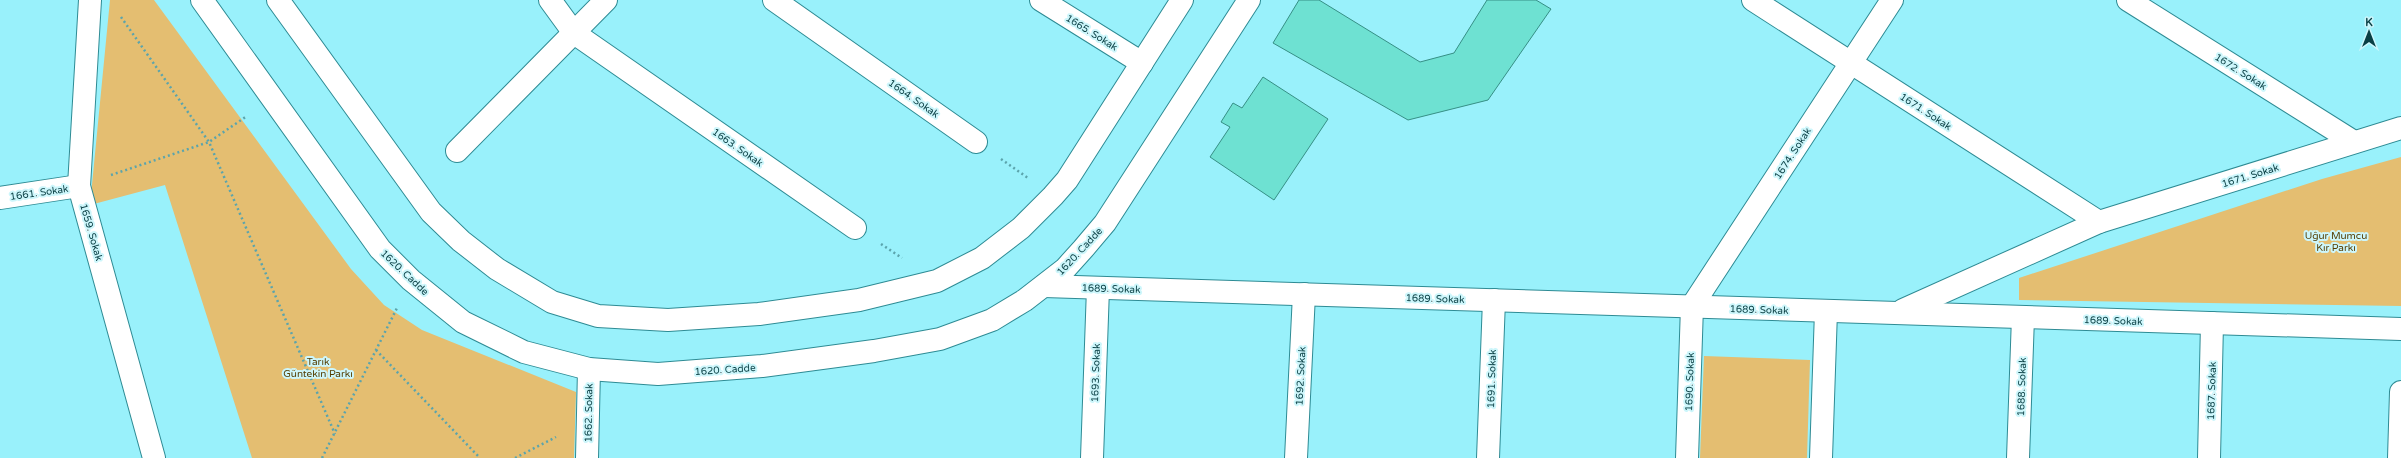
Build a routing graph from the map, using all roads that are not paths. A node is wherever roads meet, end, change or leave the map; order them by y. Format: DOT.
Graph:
graph roads {
  1 [pos="90,0"];
  2 [pos="202,0"];
  3 [pos="278,0"];
  4 [pos="550,0"];
  5 [pos="606,0"];
  6 [pos="774,0"];
  7 [pos="1041,0"];
  8 [pos="1182,0"];
  9 [pos="1249,0"];
  10 [pos="1753,0"];
  11 [pos="1892,0"];
  12 [pos="2128,0"];
  13 [pos="574,33"];
  14 [pos="1142,63"];
  15 [pos="1851,63"];
  16 [pos="2401,128"];
  17 [pos="976,142"];
  18 [pos="2354,142"];
  19 [pos="457,151"];
  20 [pos="79,186"];
  21 [pos="0,198"];
  22 [pos="2099,222"];
  23 [pos="855,228"];
  24 [pos="1044,286"];
  25 [pos="1098,288"];
  26 [pos="1304,294"];
  27 [pos="1494,300"];
  28 [pos="1692,306"];
  29 [pos="1826,311"];
  30 [pos="1898,312"];
  31 [pos="2023,317"];
  32 [pos="2212,323"];
  33 [pos="2401,329"];
  34 [pos="589,369"];
  35 [pos="2401,392"];
  36 [pos="154,458"];
  37 [pos="587,458"];
  38 [pos="1092,458"];
  39 [pos="1296,458"];
  40 [pos="1488,458"];
  41 [pos="1687,458"];
  42 [pos="1821,458"];
  43 [pos="2018,458"];
  44 [pos="2209,458"];
  45 [pos="2399,458"];
  1 -- 20 [label="street, 1659. Sokak"];
  2 -- 34 [label="street, 1620. Cadde"];
  3 -- 14 [label="street"];
  4 -- 13 [label="street, 1663. Sokak"];
  5 -- 13 [label="street"];
  6 -- 17 [label="street, 1664. Sokak"];
  7 -- 14 [label="street, 1665. Sokak"];
  8 -- 14 [label="street"];
  9 -- 24 [label="street, 1620. Cadde"];
  10 -- 15 [label="street, 1671. Sokak"];
  11 -- 15 [label="street, 1674. Sokak"];
  12 -- 18 [label="street, 1672. Sokak"];
  13 -- 19 [label="street"];
  13 -- 23 [label="street, 1663. Sokak"];
  15 -- 22 [label="street, 1671. Sokak"];
  15 -- 28 [label="street, 1674. Sokak"];
  16 -- 18 [label="street, 1671. Sokak"];
  18 -- 22 [label="street, 1671. Sokak"];
  20 -- 21 [label="street, 1661. Sokak"];
  20 -- 36 [label="street, 1659. Sokak"];
  22 -- 30 [label="street, 1671. Sokak"];
  24 -- 25 [label="street, 1689. Sokak"];
  24 -- 34 [label="street, 1620. Cadde"];
  25 -- 26 [label="street, 1689. Sokak"];
  25 -- 38 [label="street, 1693. Sokak"];
  26 -- 27 [label="street, 1689. Sokak"];
  26 -- 39 [label="street, 1692. Sokak"];
  27 -- 28 [label="street, 1689. Sokak"];
  27 -- 40 [label="street, 1691. Sokak"];
  28 -- 29 [label="street, 1689. Sokak"];
  28 -- 41 [label="street, 1690. Sokak"];
  29 -- 30 [label="street, 1689. Sokak"];
  29 -- 42 [label="street"];
  30 -- 31 [label="street, 1689. Sokak"];
  31 -- 32 [label="street, 1689. Sokak"];
  31 -- 43 [label="street, 1688. Sokak"];
  32 -- 33 [label="street, 1689. Sokak"];
  32 -- 44 [label="street, 1687. Sokak"];
  34 -- 37 [label="street, 1662. Sokak"];
  35 -- 45 [label="street"];
}
